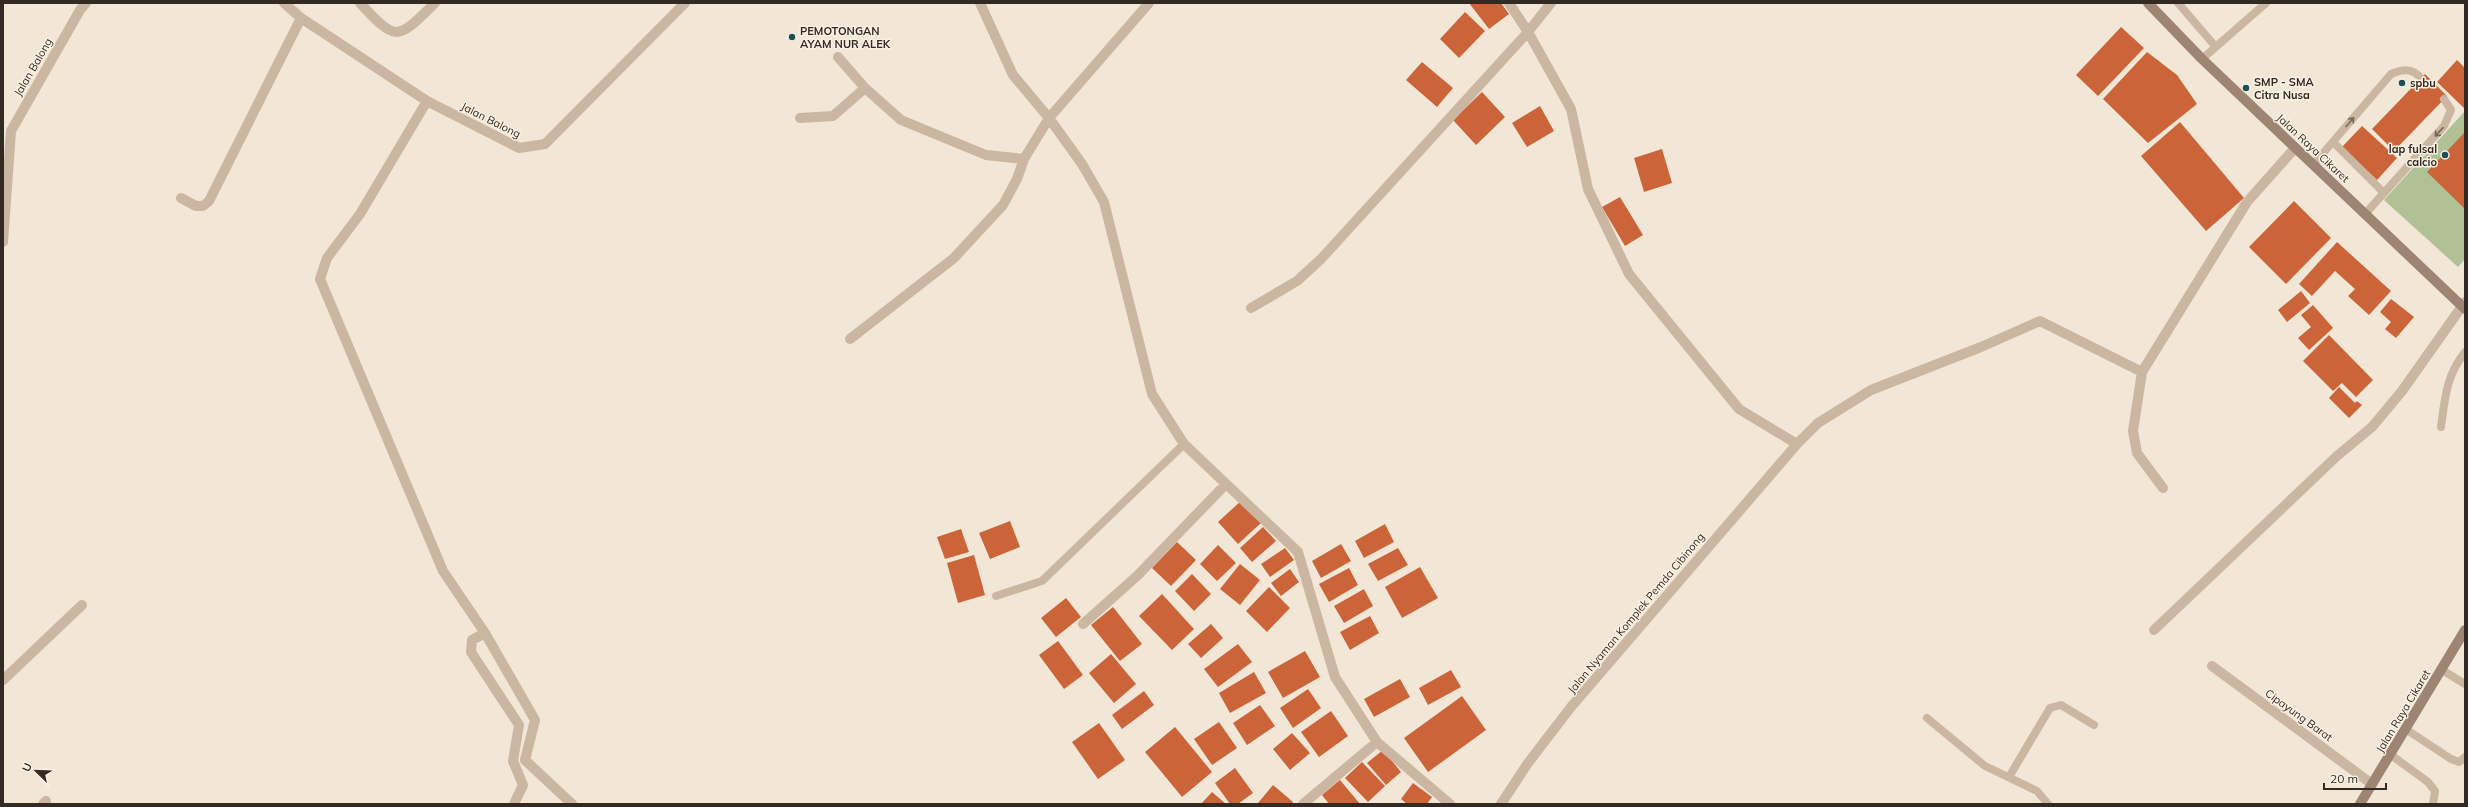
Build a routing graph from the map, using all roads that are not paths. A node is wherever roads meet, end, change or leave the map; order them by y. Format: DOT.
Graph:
graph roads {
  1 [pos="86,3"];
  2 [pos="284,3"];
  3 [pos="360,3"];
  4 [pos="435,3"];
  5 [pos="685,3"];
  6 [pos="980,3"];
  7 [pos="1149,3"];
  8 [pos="1509,3"];
  9 [pos="1551,3"];
  10 [pos="2148,3"];
  11 [pos="2178,3"];
  12 [pos="2266,3"];
  13 [pos="301,18"];
  14 [pos="1528,32"];
  15 [pos="2215,46"];
  16 [pos="838,57"];
  17 [pos="2202,59"];
  18 [pos="2421,78"];
  19 [pos="865,88"];
  20 [pos="2444,99"];
  21 [pos="427,101"];
  22 [pos="800,118"];
  23 [pos="1049,118"];
  24 [pos="2333,142"];
  25 [pos="2295,148"];
  26 [pos="1024,159"];
  27 [pos="2313,165"];
  28 [pos="2383,192"];
  29 [pos="180,198"];
  30 [pos="2365,214"];
  31 [pos="3,242"];
  32 [pos="2464,305"];
  33 [pos="1251,308"];
  34 [pos="850,339"];
  35 [pos="2465,352"];
  36 [pos="2142,372"];
  37 [pos="2440,427"];
  38 [pos="1184,444"];
  39 [pos="1797,444"];
  40 [pos="1226,484"];
  41 [pos="2163,488"];
  42 [pos="996,596"];
  43 [pos="82,605"];
  44 [pos="1083,624"];
  45 [pos="2154,630"];
  46 [pos="2465,630"];
  47 [pos="485,633"];
  48 [pos="2212,666"];
  49 [pos="2442,670"];
  50 [pos="3,680"];
  51 [pos="2465,684"];
  52 [pos="1927,718"];
  53 [pos="2094,725"];
  54 [pos="2406,730"];
  55 [pos="1377,742"];
  56 [pos="2391,755"];
  57 [pos="2465,757"];
  58 [pos="2009,777"];
  59 [pos="2372,784"];
  60 [pos="514,804"];
  61 [pos="572,804"];
  62 [pos="1304,804"];
  63 [pos="1450,804"];
  64 [pos="1501,804"];
  65 [pos="2048,804"];
  66 [pos="2360,804"];
  67 [pos="2433,804"];
  1 -- 31 [label="street, Jalan Balong"];
  2 -- 13 [label="street, Jalan Balong"];
  3 -- 4 [label="street"];
  5 -- 21 [label="street, Jalan Balong"];
  6 -- 23 [label="street"];
  7 -- 23 [label="street"];
  8 -- 14 [label="street"];
  9 -- 14 [label="street"];
  10 -- 17 [label="main road, Jalan Raya Cikaret"];
  11 -- 15 [label="lane"];
  12 -- 15 [label="lane"];
  13 -- 21 [label="street, Jalan Balong"];
  13 -- 29 [label="street"];
  14 -- 33 [label="street"];
  14 -- 39 [label="street"];
  15 -- 17 [label="lane"];
  16 -- 19 [label="street"];
  17 -- 25 [label="main road, Jalan Raya Cikaret"];
  24 -- 18 [label="lane, one-way"];
  19 -- 22 [label="street"];
  19 -- 26 [label="street"];
  20 -- 28 [label="lane, one-way"];
  21 -- 47 [label="street"];
  23 -- 26 [label="street"];
  23 -- 38 [label="street"];
  24 -- 27 [label="lane"];
  24 -- 28 [label="lane"];
  25 -- 27 [label="main road, Jalan Raya Cikaret"];
  25 -- 36 [label="street"];
  26 -- 34 [label="street"];
  27 -- 30 [label="main road, Jalan Raya Cikaret"];
  28 -- 30 [label="lane"];
  30 -- 32 [label="main road, Jalan Raya Cikaret"];
  32 -- 45 [label="street"];
  35 -- 37 [label="lane"];
  36 -- 39 [label="street, Jalan Nyaman Komplek Pemda Cibinong"];
  36 -- 41 [label="street"];
  38 -- 40 [label="street"];
  38 -- 42 [label="lane"];
  39 -- 64 [label="street, Jalan Nyaman Komplek Pemda Cibinong"];
  40 -- 44 [label="street"];
  40 -- 55 [label="street"];
  43 -- 50 [label="street"];
  46 -- 49 [label="main road, Jalan Raya Cikaret"];
  47 -- 60 [label="street"];
  47 -- 61 [label="street"];
  48 -- 59 [label="street, Cipayung Barat"];
  49 -- 51 [label="lane"];
  49 -- 54 [label="main road, Jalan Raya Cikaret"];
  52 -- 58 [label="lane"];
  53 -- 58 [label="lane"];
  54 -- 56 [label="main road, Jalan Raya Cikaret"];
  54 -- 57 [label="lane"];
  55 -- 62 [label="street"];
  55 -- 63 [label="street"];
  56 -- 59 [label="main road, Jalan Raya Cikaret"];
  56 -- 67 [label="lane"];
  58 -- 65 [label="lane"];
  59 -- 66 [label="main road, Jalan Raya Cikaret"];
}
